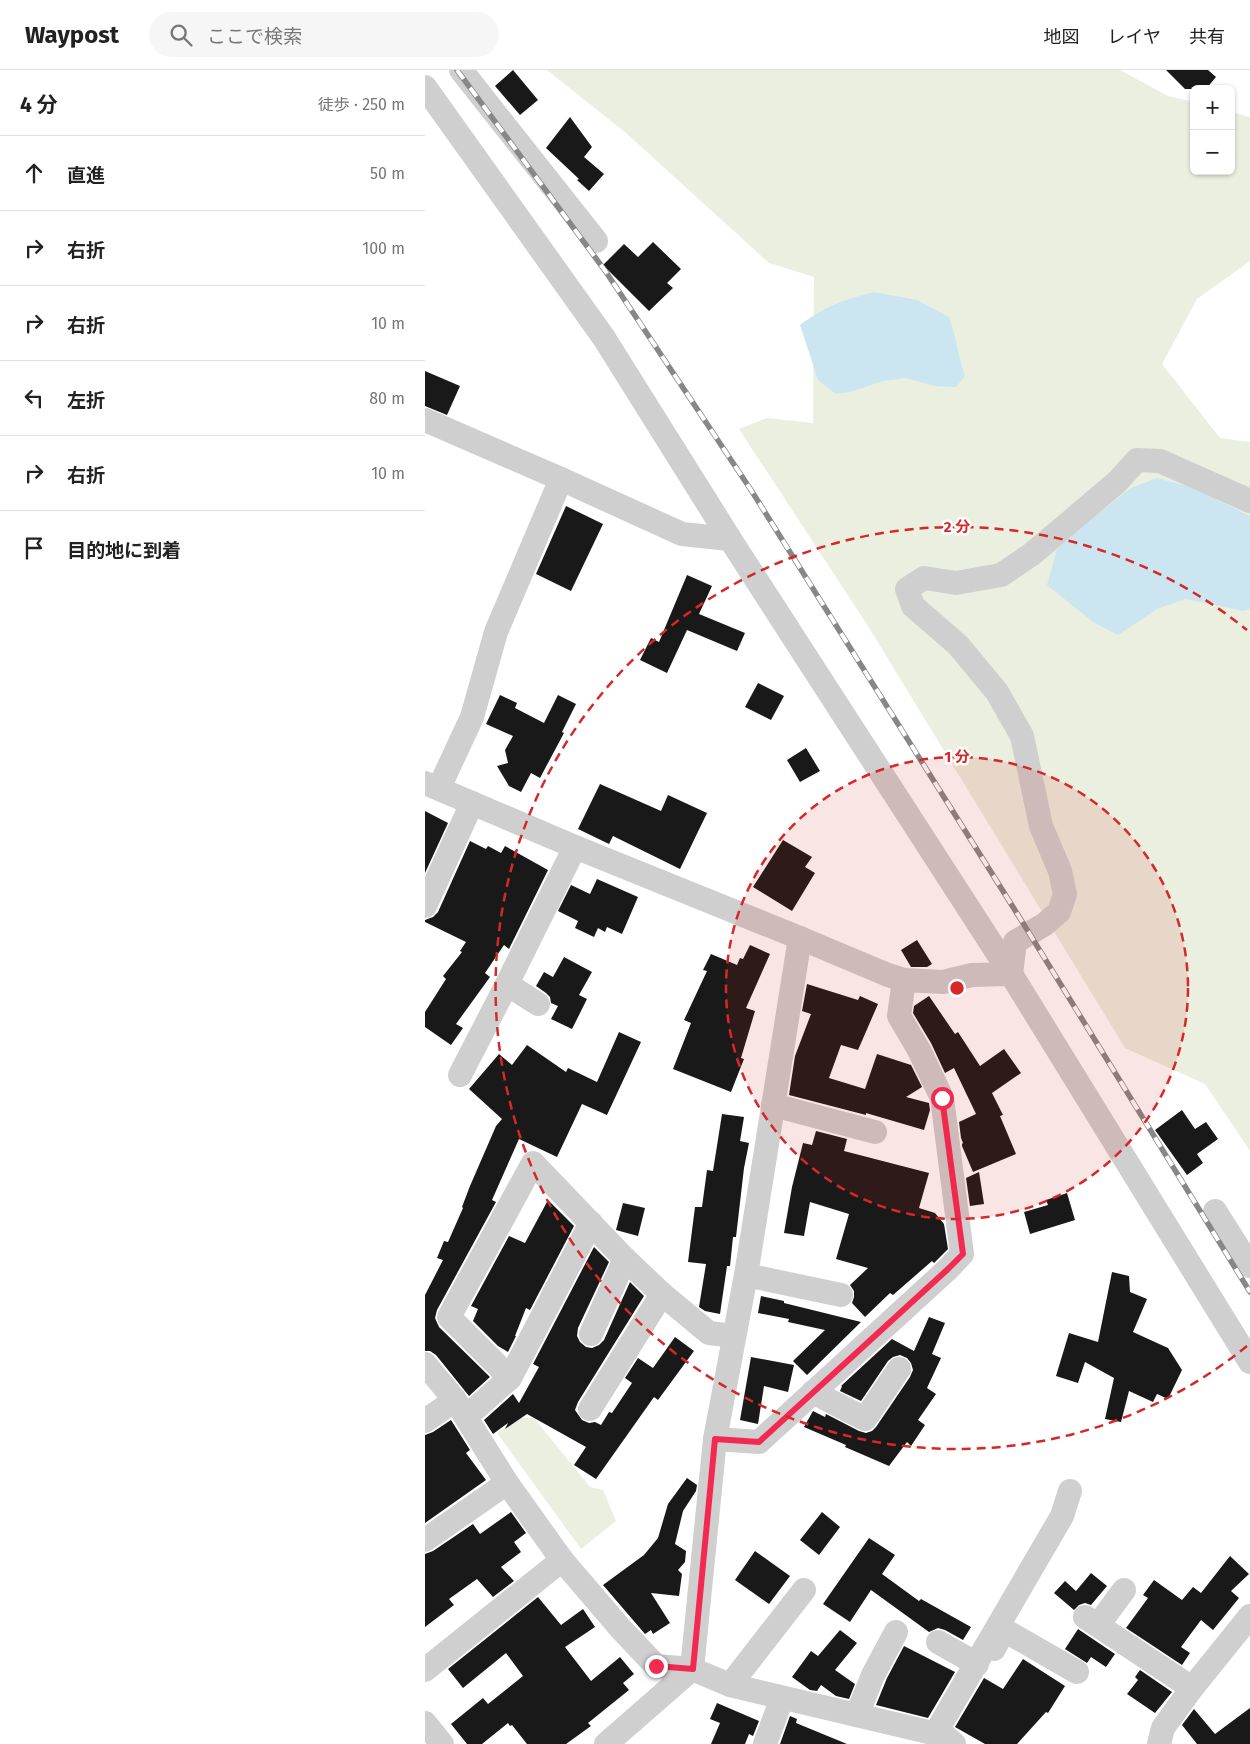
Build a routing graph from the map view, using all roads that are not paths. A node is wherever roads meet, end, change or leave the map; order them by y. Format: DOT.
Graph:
graph roads {
  1 [pos="461,70"];
  2 [pos="425,87"];
  3 [pos="596,241"];
  4 [pos="425,420"];
  5 [pos="561,479"];
  6 [pos="1250,501"];
  7 [pos="730,539"];
  8 [pos="432,786"];
  9 [pos="472,803"];
  10 [pos="575,848"];
  11 [pos="425,906"];
  12 [pos="800,938"];
  13 [pos="1011,974"];
  14 [pos="904,980"];
  15 [pos="507,984"];
  16 [pos="538,1004"];
  17 [pos="460,1075"];
  18 [pos="773,1105"];
  19 [pos="875,1132"];
  20 [pos="1215,1212"];
  21 [pos="591,1222"];
  22 [pos="625,1259"];
  23 [pos="1250,1266"];
  24 [pos="745,1275"];
  25 [pos="662,1294"];
  26 [pos="841,1295"];
  27 [pos="591,1334"];
  28 [pos="734,1336"];
  29 [pos="1250,1362"];
  30 [pos="425,1364"];
  31 [pos="899,1369"];
  32 [pos="510,1378"];
  33 [pos="813,1392"];
  34 [pos="460,1408"];
  35 [pos="590,1409"];
  36 [pos="425,1421"];
  37 [pos="715,1439"];
  38 [pos="507,1484"];
  39 [pos="1070,1491"];
  40 [pos="425,1540"];
  41 [pos="562,1560"];
  42 [pos="804,1590"];
  43 [pos="1124,1590"];
  44 [pos="1250,1616"];
  45 [pos="896,1632"];
  46 [pos="938,1642"];
  47 [pos="979,1660"];
  48 [pos="693,1669"];
  49 [pos="425,1670"];
  50 [pos="1077,1672"];
  51 [pos="730,1685"];
  52 [pos="1192,1688"];
  53 [pos="782,1698"];
  54 [pos="857,1715"];
  55 [pos="945,1739"];
  56 [pos="606,1744"];
  57 [pos="765,1744"];
  58 [pos="1159,1744"];
  1 -- 3 [label="street"];
  2 -- 7 [label="street"];
  4 -- 5 [label="street"];
  5 -- 7 [label="street"];
  5 -- 8 [label="street"];
  6 -- 13 [label="street"];
  7 -- 13 [label="street"];
  8 -- 9 [label="street"];
  9 -- 10 [label="street"];
  9 -- 11 [label="street"];
  10 -- 12 [label="street"];
  10 -- 15 [label="street"];
  12 -- 14 [label="street"];
  12 -- 18 [label="street"];
  13 -- 14 [label="street"];
  13 -- 29 [label="street"];
  14 -- 33 [label="street"];
  15 -- 16 [label="street"];
  15 -- 17 [label="street"];
  18 -- 19 [label="street"];
  18 -- 24 [label="street"];
  20 -- 23 [label="street"];
  21 -- 22 [label="street"];
  21 -- 32 [label="street"];
  21 -- 32 [label="street"];
  22 -- 25 [label="street"];
  22 -- 27 [label="street"];
  24 -- 26 [label="street"];
  24 -- 28 [label="street"];
  25 -- 28 [label="street"];
  25 -- 35 [label="street"];
  28 -- 37 [label="street"];
  30 -- 34 [label="street"];
  31 -- 33 [label="street"];
  32 -- 34 [label="street"];
  33 -- 37 [label="street"];
  34 -- 36 [label="street"];
  34 -- 38 [label="street"];
  37 -- 48 [label="street"];
  38 -- 40 [label="street"];
  38 -- 41 [label="street"];
  39 -- 47 [label="street"];
  41 -- 48 [label="street"];
  41 -- 49 [label="street"];
  42 -- 51 [label="street"];
  43 -- 52 [label="street"];
  44 -- 52 [label="street"];
  45 -- 54 [label="street"];
  46 -- 47 [label="street"];
  47 -- 50 [label="street"];
  47 -- 55 [label="street"];
  48 -- 51 [label="street"];
  48 -- 56 [label="street"];
  51 -- 53 [label="street"];
  52 -- 58 [label="street"];
  53 -- 54 [label="street"];
  53 -- 57 [label="street"];
  54 -- 55 [label="street"];
}
